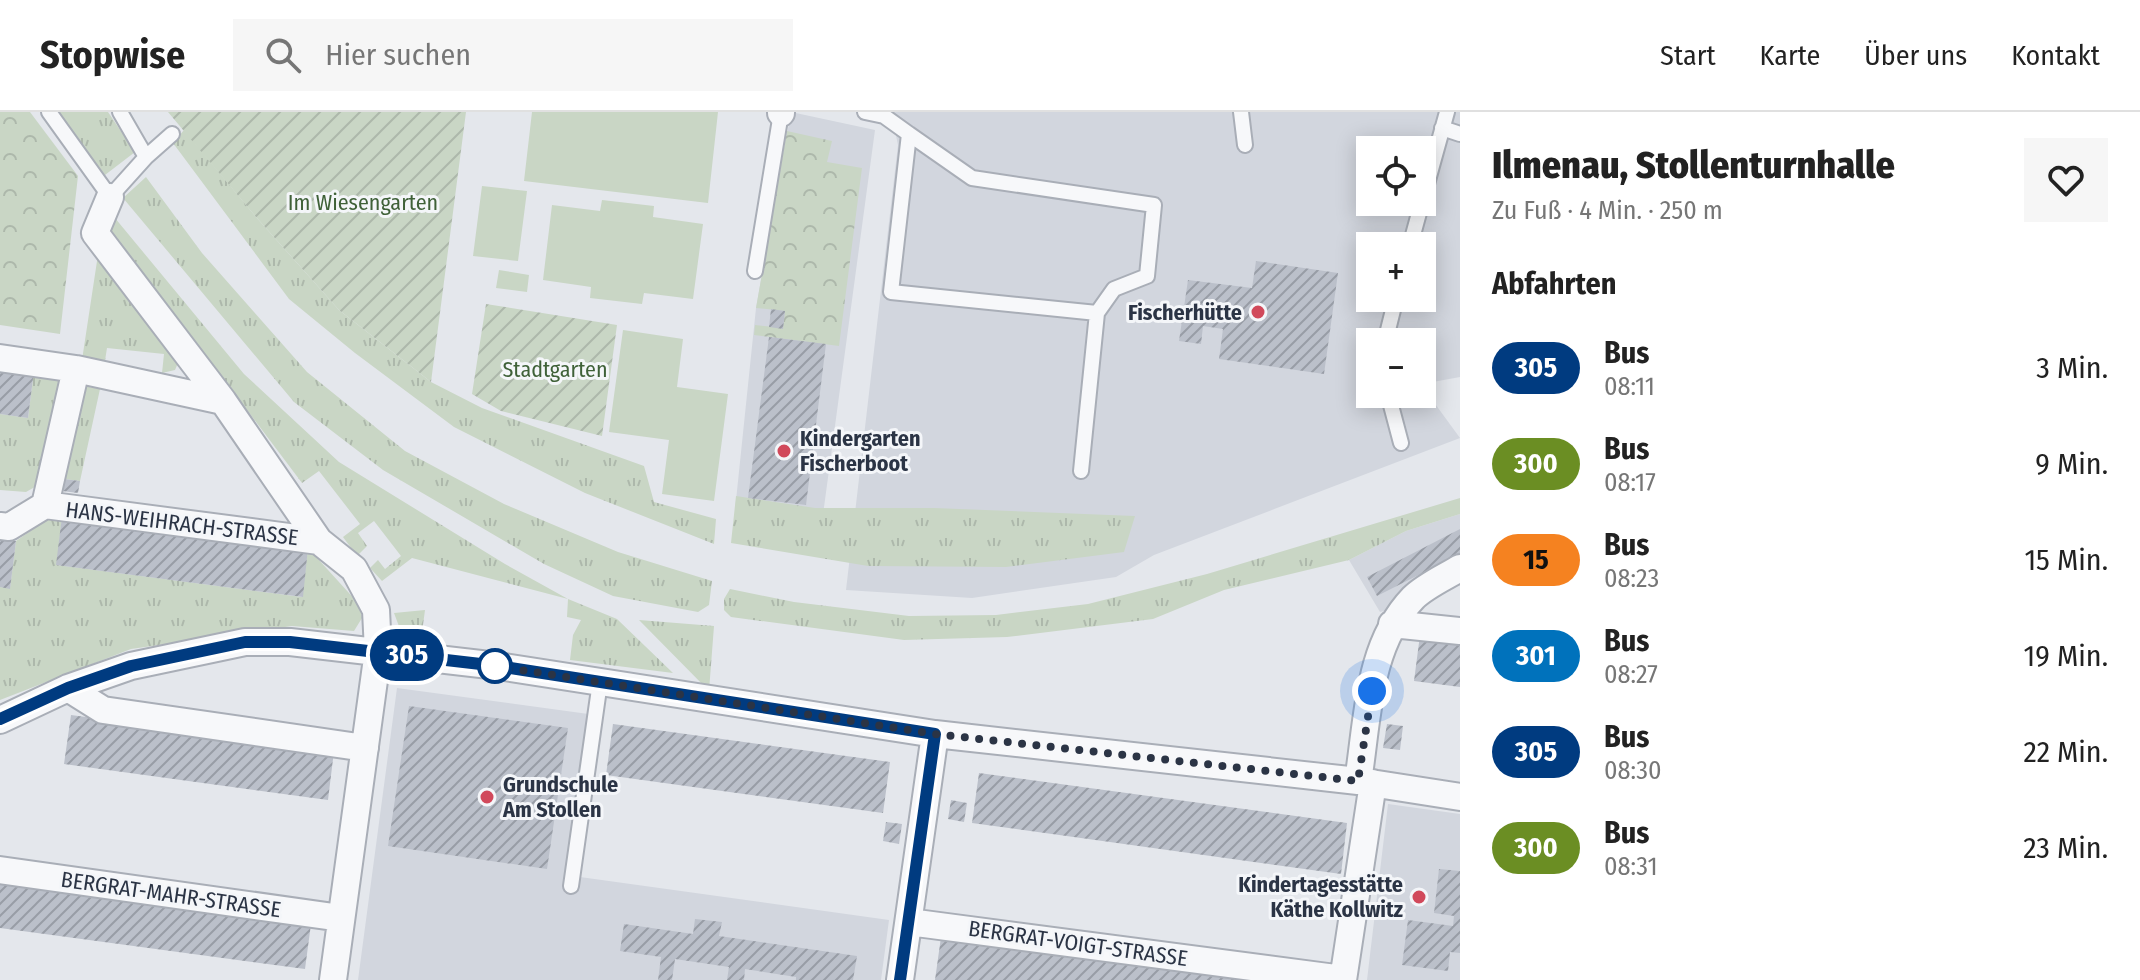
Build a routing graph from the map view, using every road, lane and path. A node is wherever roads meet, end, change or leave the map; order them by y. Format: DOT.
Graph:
graph roads {
  1 [pos="49,112"];
  2 [pos="120,112"];
  3 [pos="781,112"];
  4 [pos="865,112"];
  5 [pos="1241,112"];
  6 [pos="1447,112"];
  7 [pos="1442,128"];
  8 [pos="172,134"];
  9 [pos="909,134"];
  10 [pos="1460,134"];
  11 [pos="1245,139"];
  12 [pos="1436,150"];
  13 [pos="146,157"];
  14 [pos="110,197"];
  15 [pos="755,271"];
  16 [pos="1097,313"];
  17 [pos="0,358"];
  18 [pos="76,369"];
  19 [pos="223,401"];
  20 [pos="1392,408"];
  21 [pos="1401,443"];
  22 [pos="1081,471"];
  23 [pos="45,505"];
  24 [pos="0,526"];
  25 [pos="319,541"];
  26 [pos="1460,568"];
  27 [pos="1392,624"];
  28 [pos="1460,631"];
  29 [pos="378,651"];
  30 [pos="600,682"];
  31 [pos="68,688"];
  32 [pos="0,720"];
  33 [pos="935,734"];
  34 [pos="365,748"];
  35 [pos="1366,782"];
  36 [pos="1460,797"];
  37 [pos="0,870"];
  38 [pos="571,886"];
  39 [pos="341,918"];
  40 [pos="909,922"];
  41 [pos="333,980"];
  42 [pos="900,980"];
  43 [pos="1343,980"];
  1 -- 14 [label="lane"];
  2 -- 13 [label="lane"];
  3 -- 15 [label="lane"];
  4 -- 9 [label="lane"];
  5 -- 11 [label="lane"];
  6 -- 7 [label="lane"];
  7 -- 10 [label="lane"];
  7 -- 12 [label="lane"];
  8 -- 13 [label="lane"];
  9 -- 16 [label="lane"];
  9 -- 16 [label="lane"];
  13 -- 14 [label="lane"];
  14 -- 19 [label="street, HANS-WEIHRACH-STRASSE"];
  16 -- 22 [label="lane"];
  17 -- 18 [label="street"];
  18 -- 19 [label="street"];
  18 -- 23 [label="street, HANS-WEIHRACH-STRASSE"];
  19 -- 25 [label="street, HANS-WEIHRACH-STRASSE"];
  20 -- 21 [label="lane"];
  23 -- 24 [label="street, HANS-WEIHRACH-STRASSE"];
  23 -- 25 [label="street, HANS-WEIHRACH-STRASSE"];
  25 -- 29 [label="street, HANS-WEIHRACH-STRASSE"];
  26 -- 27 [label="street, BERGRAT-VOIGT-STRASSE"];
  27 -- 28 [label="street"];
  27 -- 35 [label="street, BERGRAT-VOIGT-STRASSE"];
  29 -- 30 [label="street"];
  29 -- 31 [label="street"];
  29 -- 34 [label="street"];
  30 -- 33 [label="street"];
  30 -- 38 [label="lane"];
  31 -- 32 [label="street"];
  31 -- 34 [label="street"];
  33 -- 35 [label="street"];
  33 -- 40 [label="street"];
  34 -- 39 [label="street"];
  35 -- 36 [label="street"];
  35 -- 43 [label="street, BERGRAT-VOIGT-STRASSE"];
  37 -- 39 [label="street, BERGRAT-MAHR-STRASSE"];
  39 -- 41 [label="street"];
  40 -- 42 [label="street"];
  40 -- 43 [label="street, BERGRAT-VOIGT-STRASSE"];
}
